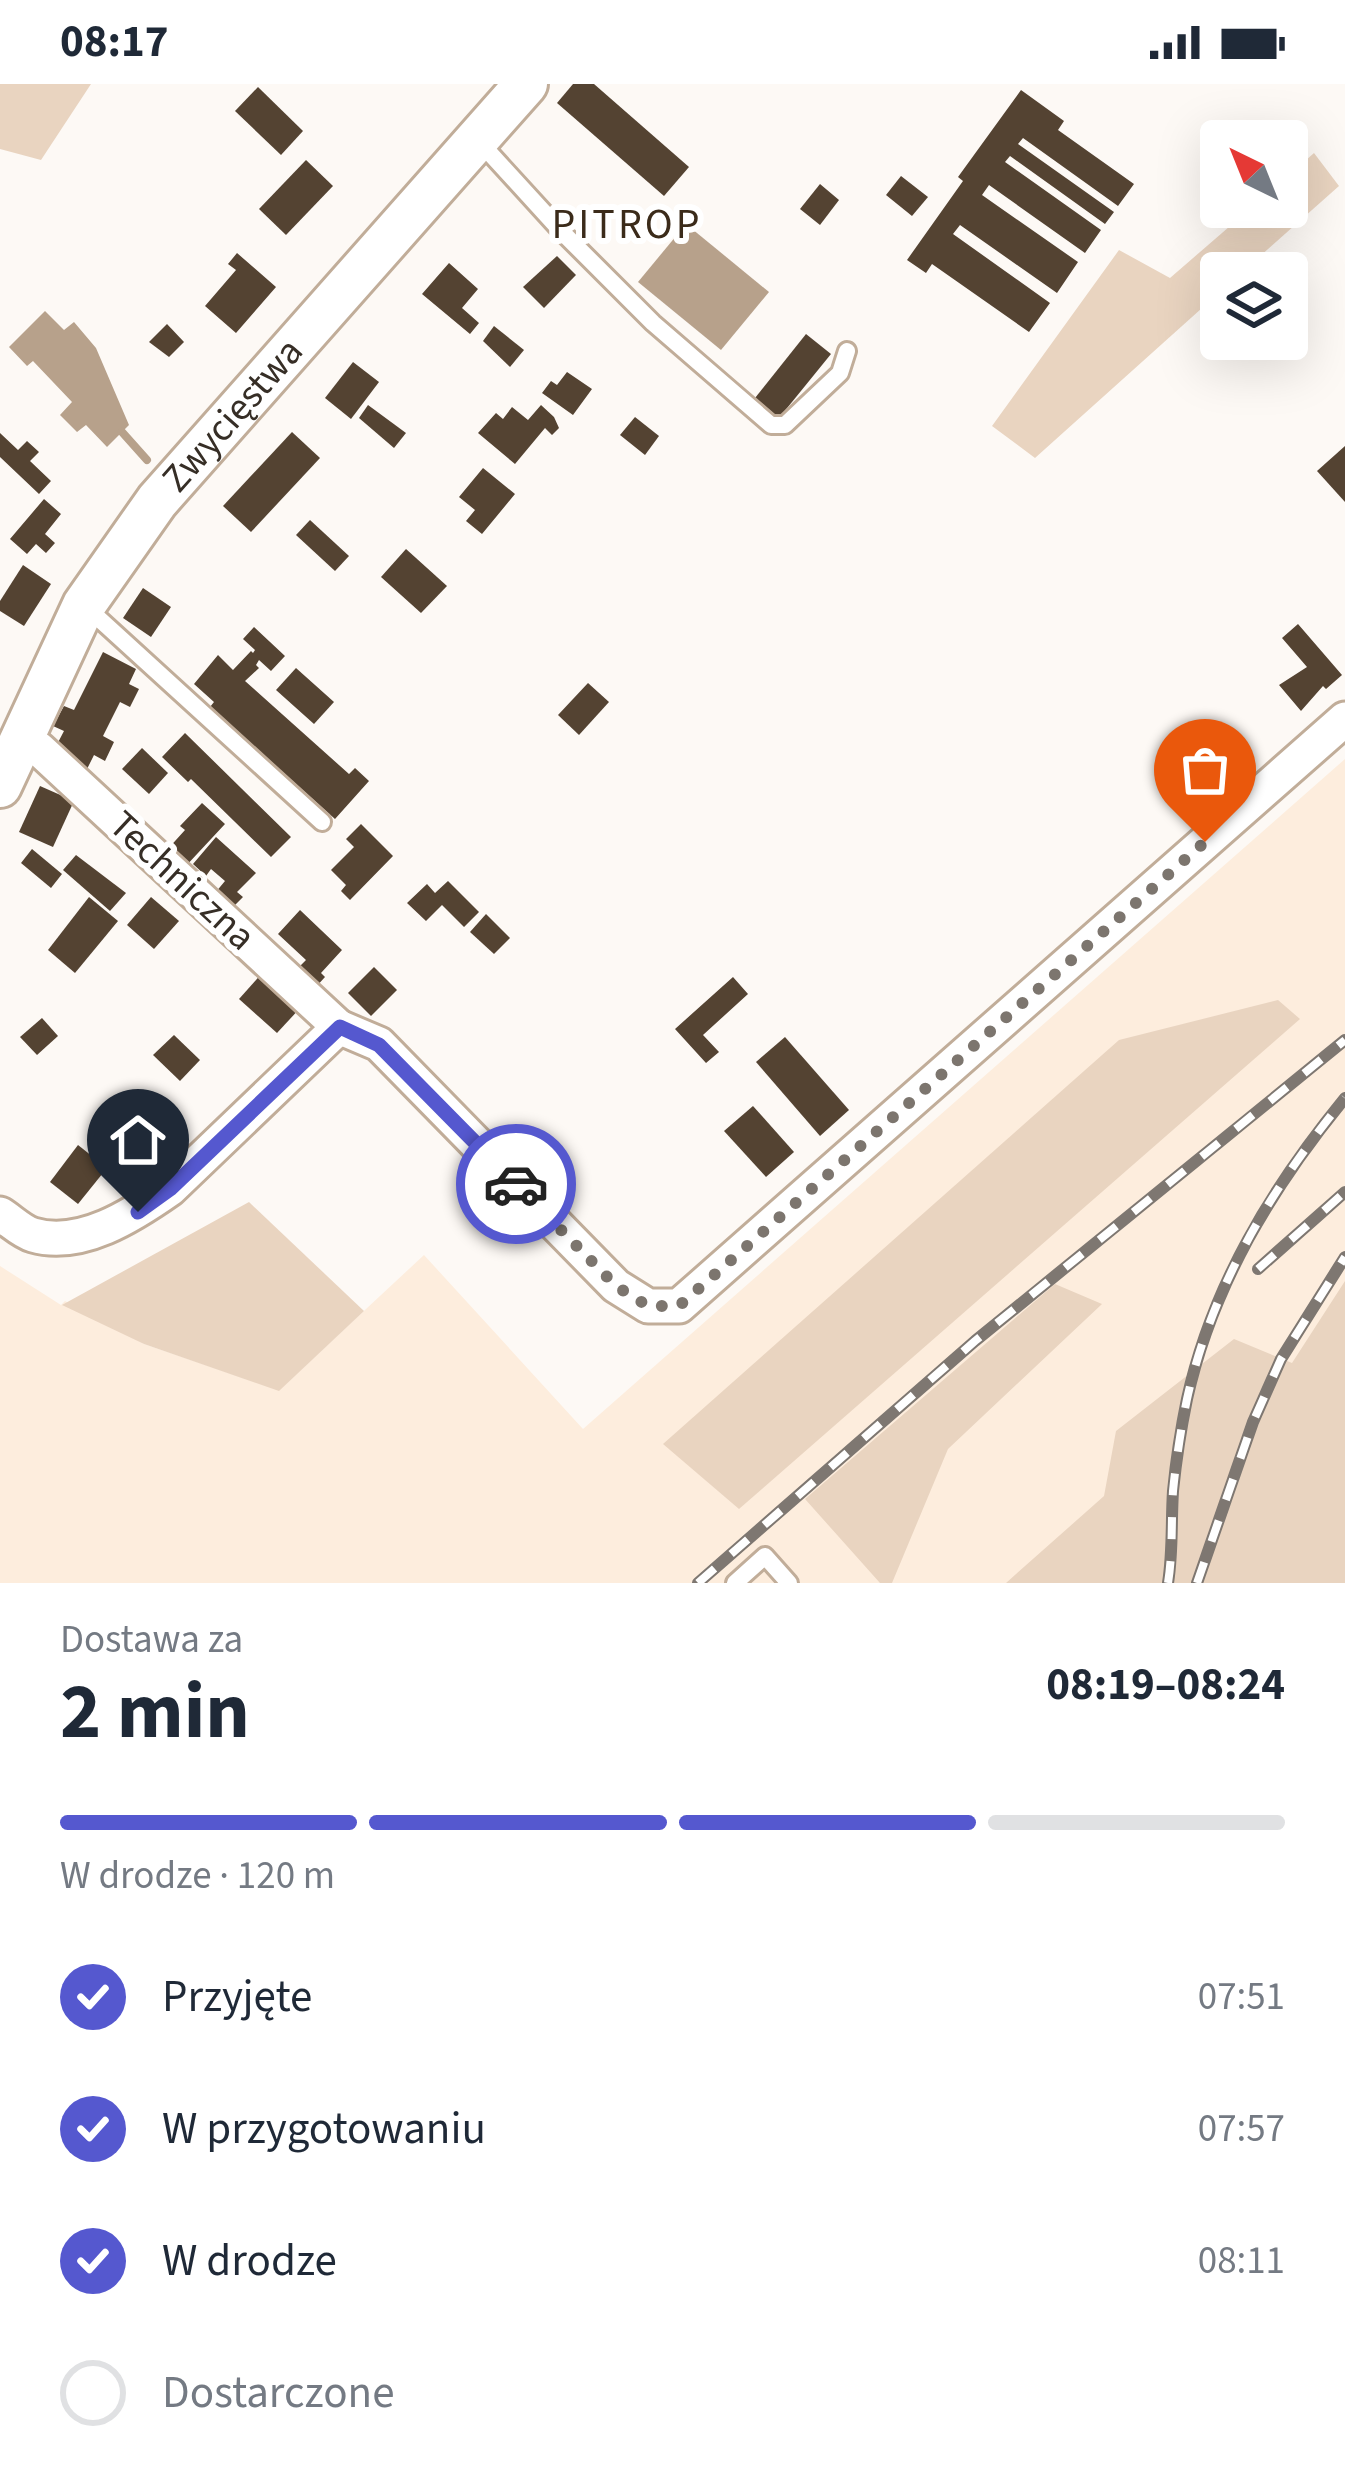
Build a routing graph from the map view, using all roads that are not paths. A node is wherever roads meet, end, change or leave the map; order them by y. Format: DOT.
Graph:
graph roads {
  1 [pos="526,84"];
  2 [pos="477,138"];
  3 [pos="847,351"];
  4 [pos="84,605"];
  5 [pos="1345,719"];
  6 [pos="21,740"];
  7 [pos="0,786"];
  8 [pos="322,822"];
  9 [pos="340,1027"];
  10 [pos="0,1214"];
  11 [pos="735,1583"];
  12 [pos="789,1583"];
  1 -- 2 [label="street, Zwycięstwa"];
  2 -- 3 [label="lane"];
  2 -- 4 [label="street, Zwycięstwa"];
  4 -- 6 [label="street, Zwycięstwa"];
  4 -- 8 [label="lane"];
  5 -- 9 [label="street, Techniczna"];
  6 -- 7 [label="street, Zwycięstwa"];
  6 -- 9 [label="street, Techniczna"];
  9 -- 10 [label="street"];
  11 -- 12 [label="lane"];
}
